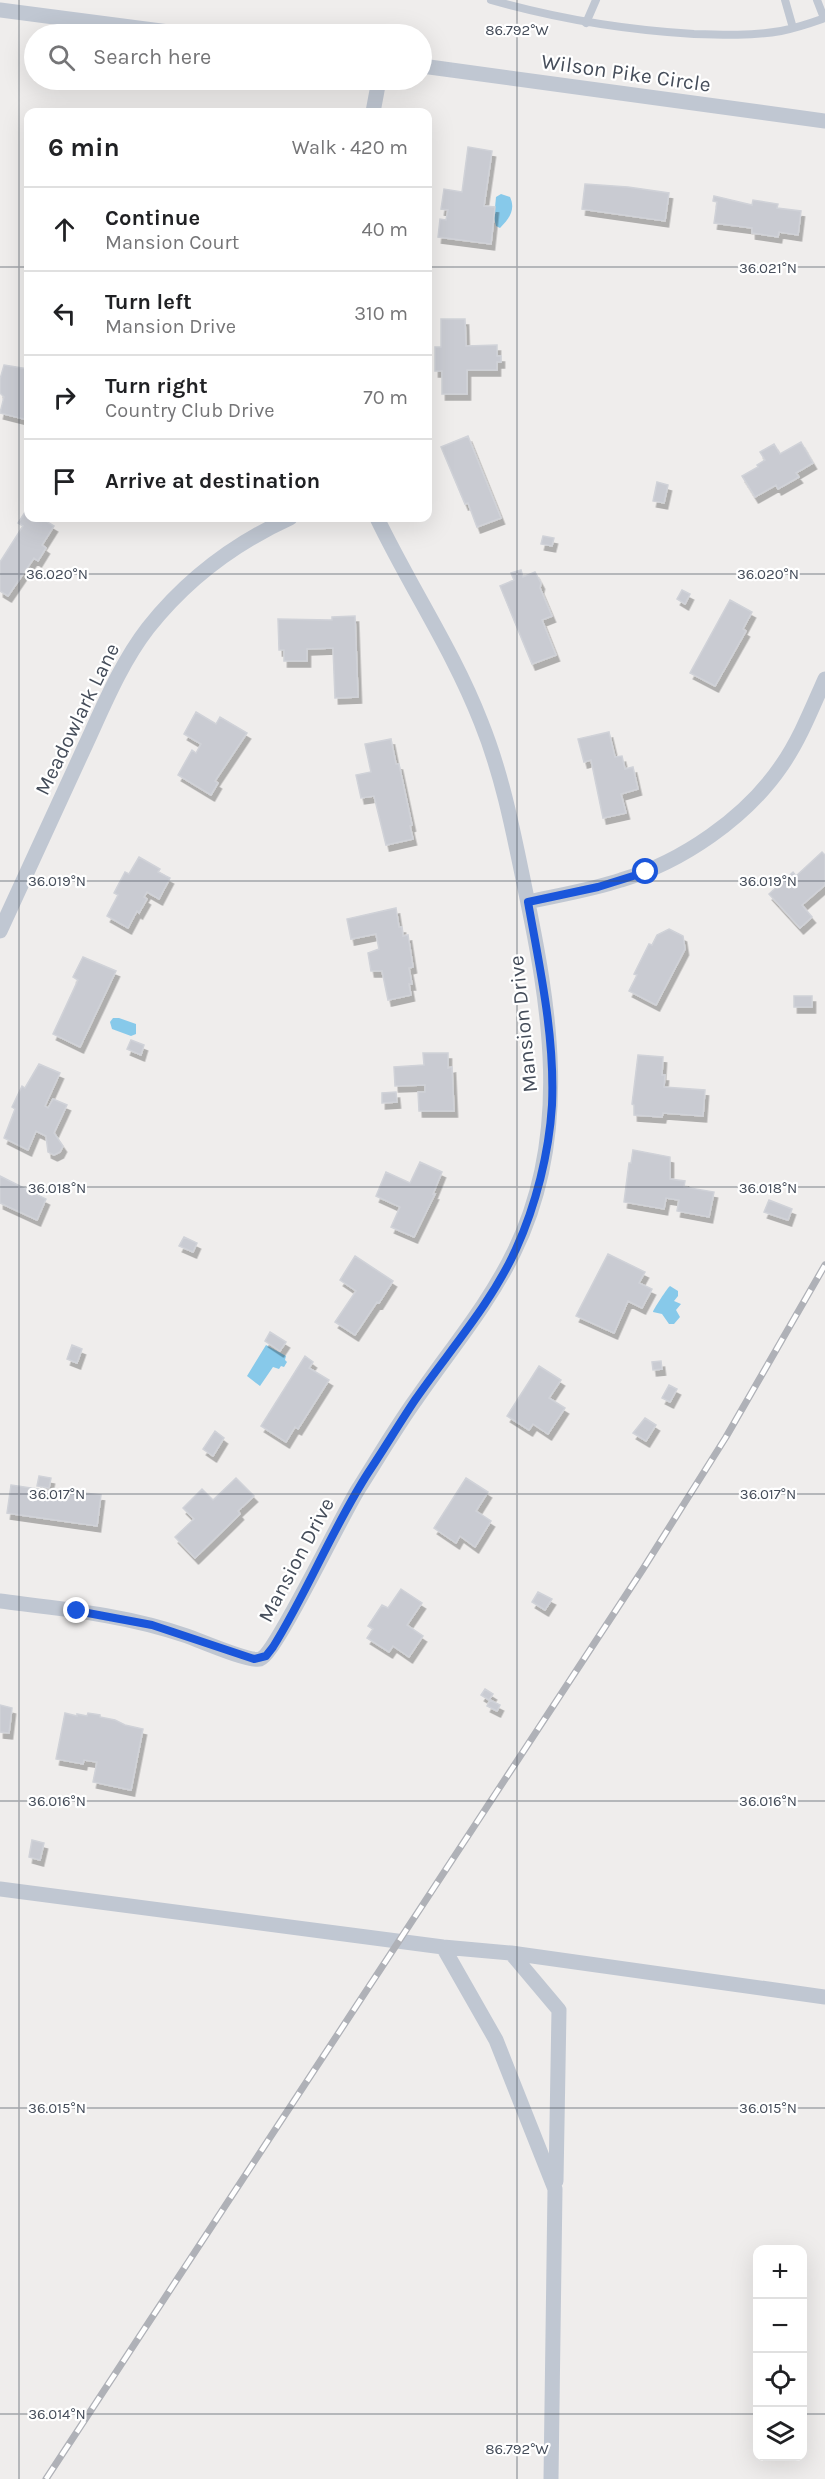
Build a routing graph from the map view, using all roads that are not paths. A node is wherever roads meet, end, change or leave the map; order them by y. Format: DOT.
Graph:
graph roads {
  1 [pos="491,0"];
  2 [pos="596,0"];
  3 [pos="785,0"];
  4 [pos="817,0"];
  5 [pos="0,10"];
  6 [pos="824,18"];
  7 [pos="586,23"];
  8 [pos="107,24"];
  9 [pos="793,28"];
  10 [pos="432,67"];
  11 [pos="377,90"];
  12 [pos="374,108"];
  13 [pos="825,121"];
  14 [pos="281,522"];
  15 [pos="379,522"];
  16 [pos="825,679"];
  17 [pos="528,902"];
  18 [pos="0,931"];
  19 [pos="0,1600"];
  20 [pos="0,1888"];
  21 [pos="443,1947"];
  22 [pos="511,1953"];
  23 [pos="825,1997"];
  24 [pos="555,2189"];
  25 [pos="551,2479"];
  1 -- 7 [label="lane"];
  2 -- 7 [label="lane"];
  3 -- 9 [label="lane"];
  4 -- 6 [label="lane"];
  5 -- 8 [label="street"];
  6 -- 9 [label="lane"];
  7 -- 9 [label="lane"];
  10 -- 13 [label="street, Wilson Pike Circle"];
  11 -- 12 [label="street"];
  14 -- 18 [label="street, Meadowlark Lane"];
  15 -- 17 [label="street, Mansion Drive"];
  16 -- 17 [label="street"];
  17 -- 19 [label="street, Mansion Drive"];
  20 -- 21 [label="street"];
  21 -- 22 [label="street"];
  21 -- 24 [label="street"];
  22 -- 23 [label="street"];
  22 -- 24 [label="street"];
  24 -- 25 [label="street"];
}
